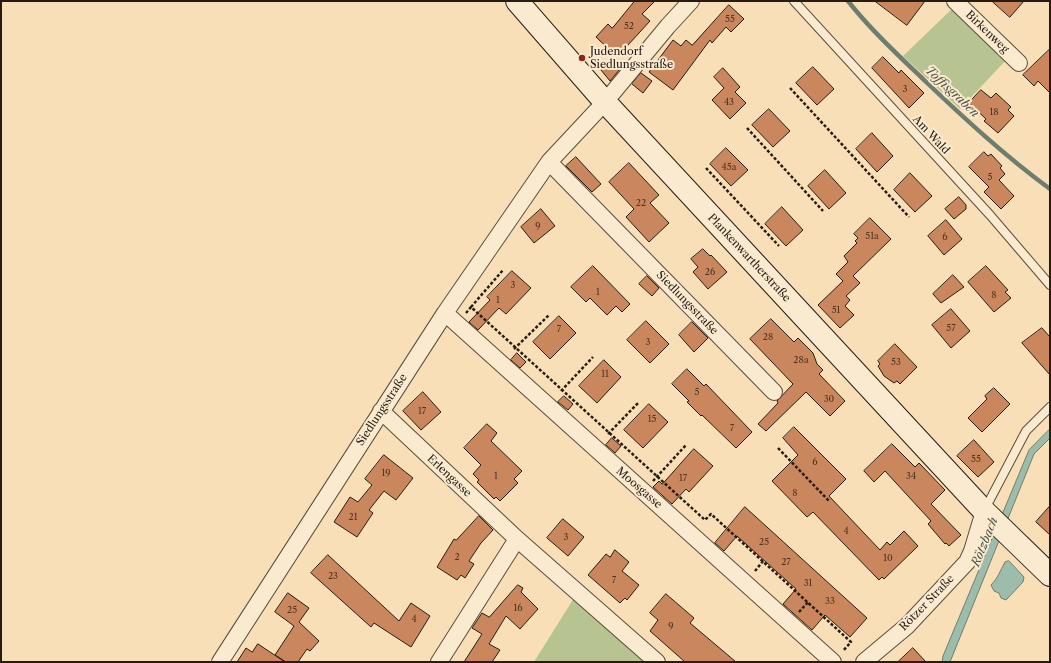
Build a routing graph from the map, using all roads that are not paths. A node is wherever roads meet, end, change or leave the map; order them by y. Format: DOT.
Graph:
graph roads {
  1 [pos="517,1"];
  2 [pos="691,1"];
  3 [pos="794,1"];
  4 [pos="955,1"];
  5 [pos="1019,63"];
  6 [pos="605,102"];
  7 [pos="549,162"];
  8 [pos="1050,285"];
  9 [pos="444,314"];
  10 [pos="774,392"];
  11 [pos="1050,407"];
  12 [pos="381,411"];
  13 [pos="989,516"];
  14 [pos="517,539"];
  15 [pos="1050,575"];
  16 [pos="654,661"];
  17 [pos="220,662"];
  18 [pos="439,662"];
  19 [pos="833,662"];
  20 [pos="864,662"];
  1 -- 6 [label="main road, Plankenwartherstraße"];
  2 -- 6 [label="street, Siedlungsstraße"];
  3 -- 8 [label="lane, Am Wald"];
  4 -- 5 [label="street, Birkenweg"];
  6 -- 7 [label="street, Siedlungsstraße"];
  6 -- 13 [label="main road, Plankenwartherstraße"];
  7 -- 9 [label="street, Siedlungsstraße"];
  7 -- 10 [label="street, Siedlungsstraße"];
  9 -- 12 [label="street, Siedlungsstraße"];
  9 -- 19 [label="street, Moosgasse"];
  11 -- 13 [label="lane"];
  12 -- 14 [label="street, Erlengasse"];
  12 -- 17 [label="street, Siedlungsstraße"];
  13 -- 15 [label="main road, Plankenwartherstraße"];
  13 -- 20 [label="street, Rötzer Straße"];
  14 -- 16 [label="street, Erlengasse"];
  14 -- 18 [label="street"];
}
